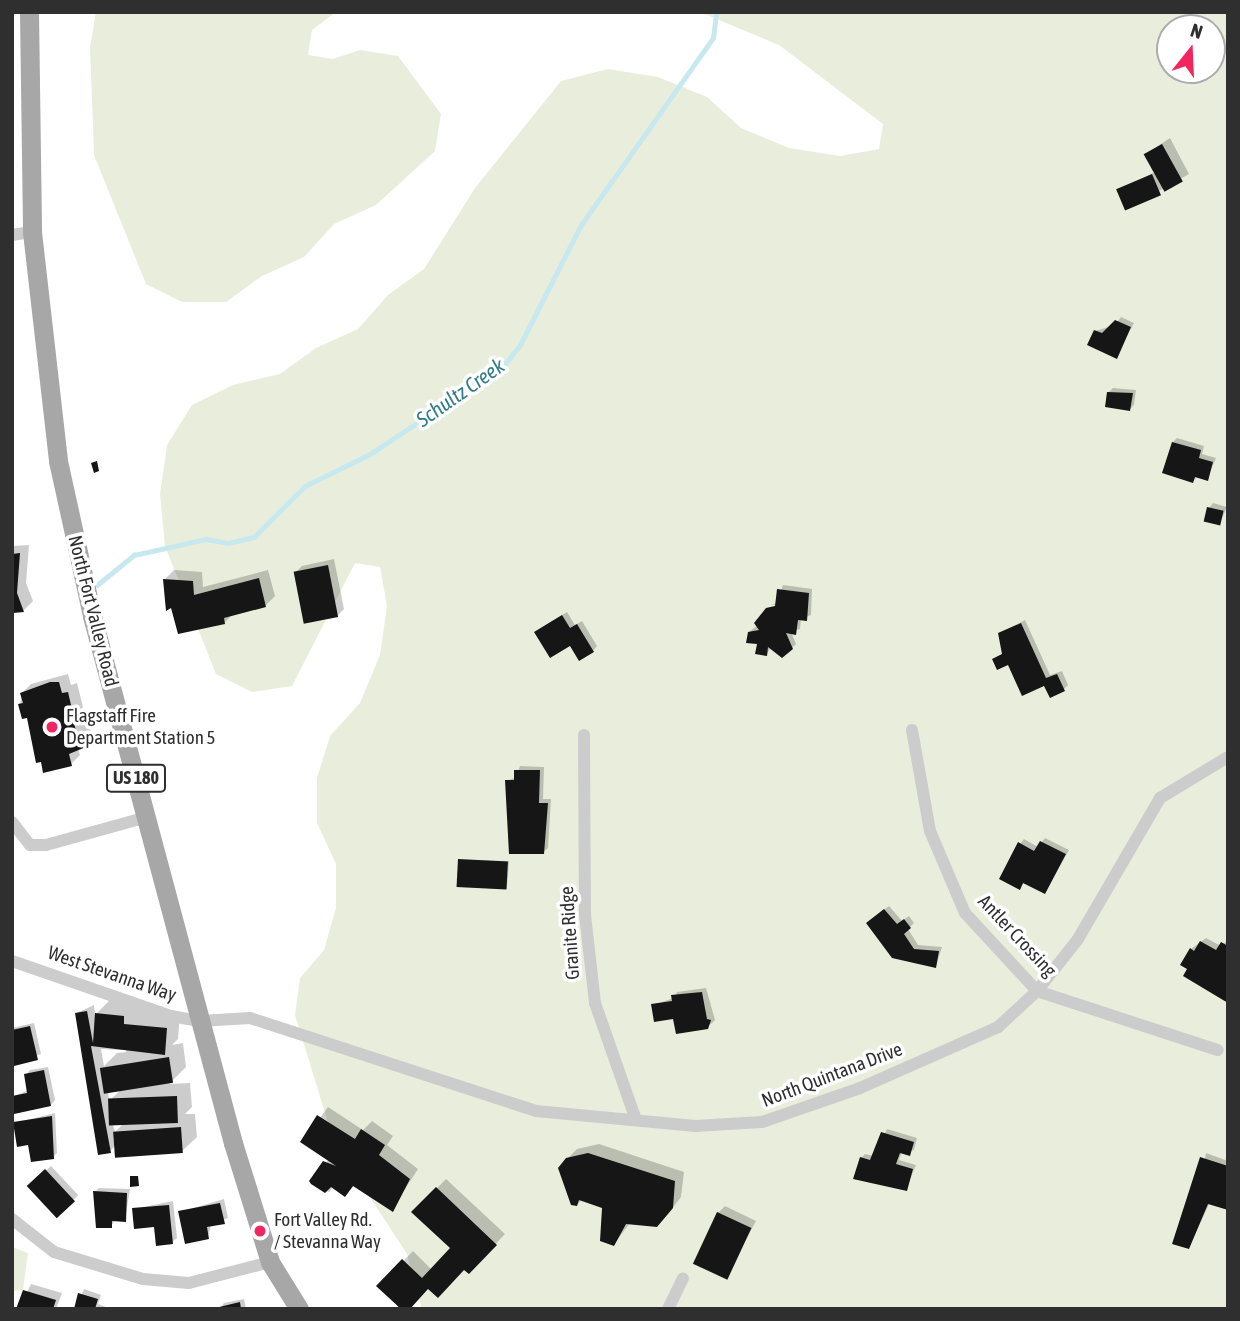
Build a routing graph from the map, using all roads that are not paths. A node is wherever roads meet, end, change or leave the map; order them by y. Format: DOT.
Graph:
graph roads {
  1 [pos="29,12"];
  2 [pos="32,232"];
  3 [pos="12,235"];
  4 [pos="912,730"];
  5 [pos="584,735"];
  6 [pos="1228,757"];
  7 [pos="147,817"];
  8 [pos="12,822"];
  9 [pos="12,961"];
  10 [pos="1037,991"];
  11 [pos="200,1021"];
  12 [pos="1218,1050"];
  13 [pos="636,1120"];
  14 [pos="12,1219"];
  15 [pos="270,1262"];
  16 [pos="683,1278"];
  17 [pos="299,1309"];
  18 [pos="668,1309"];
  1 -- 2 [label="main road, North Fort Valley Road / US 180"];
  2 -- 3 [label="street"];
  2 -- 7 [label="main road, North Fort Valley Road / US 180"];
  4 -- 10 [label="street, Antler Crossing"];
  5 -- 13 [label="street, Granite Ridge"];
  6 -- 10 [label="street, North Quintana Drive"];
  7 -- 8 [label="street"];
  7 -- 11 [label="main road, North Fort Valley Road / US 180"];
  9 -- 11 [label="street, West Stevanna Way"];
  10 -- 12 [label="street, Antler Crossing"];
  10 -- 13 [label="street, North Quintana Drive"];
  11 -- 13 [label="street, North Quintana Drive"];
  11 -- 15 [label="main road, North Fort Valley Road / US 180"];
  14 -- 15 [label="street"];
  15 -- 17 [label="main road, North Fort Valley Road / US 180"];
  16 -- 18 [label="street"];
}
